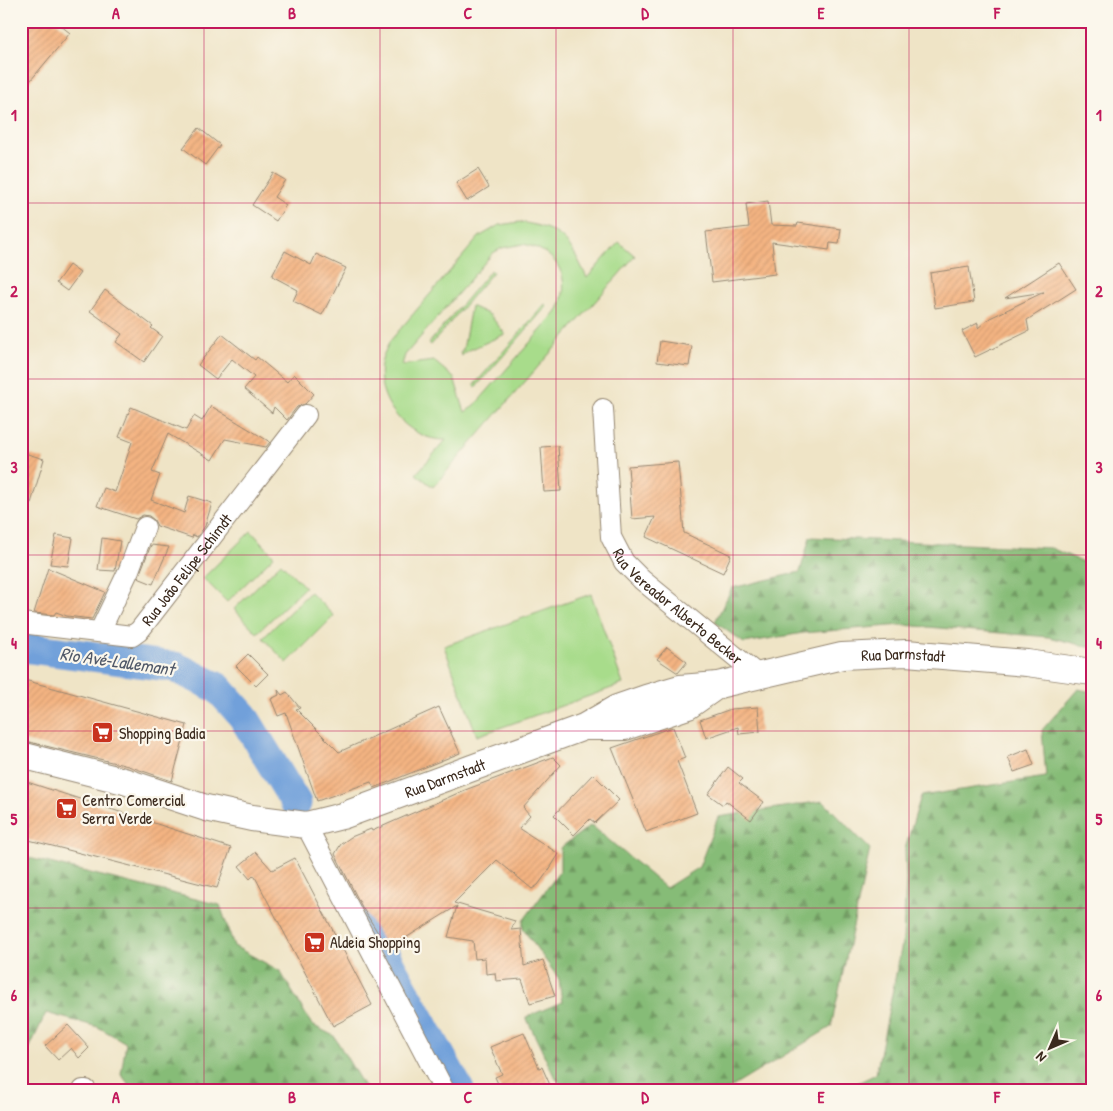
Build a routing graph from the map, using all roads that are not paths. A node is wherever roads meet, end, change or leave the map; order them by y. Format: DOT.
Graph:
graph roads {
  1 [pos="603,410"];
  2 [pos="306,415"];
  3 [pos="144,527"];
  4 [pos="21,623"];
  5 [pos="100,632"];
  6 [pos="1092,672"];
  7 [pos="758,675"];
  8 [pos="21,755"];
  9 [pos="306,825"];
  10 [pos="444,1090"];
  1 -- 7 [label="street, Rua Vereador Alberto Becker"];
  2 -- 5 [label="street, Rua João Felipe Schimdt"];
  3 -- 5 [label="street"];
  4 -- 5 [label="street, Rua João Felipe Schimdt"];
  6 -- 7 [label="main road, Rua Darmstadt"];
  7 -- 9 [label="main road, Rua Darmstadt"];
  8 -- 9 [label="main road"];
  9 -- 10 [label="street"];
}
